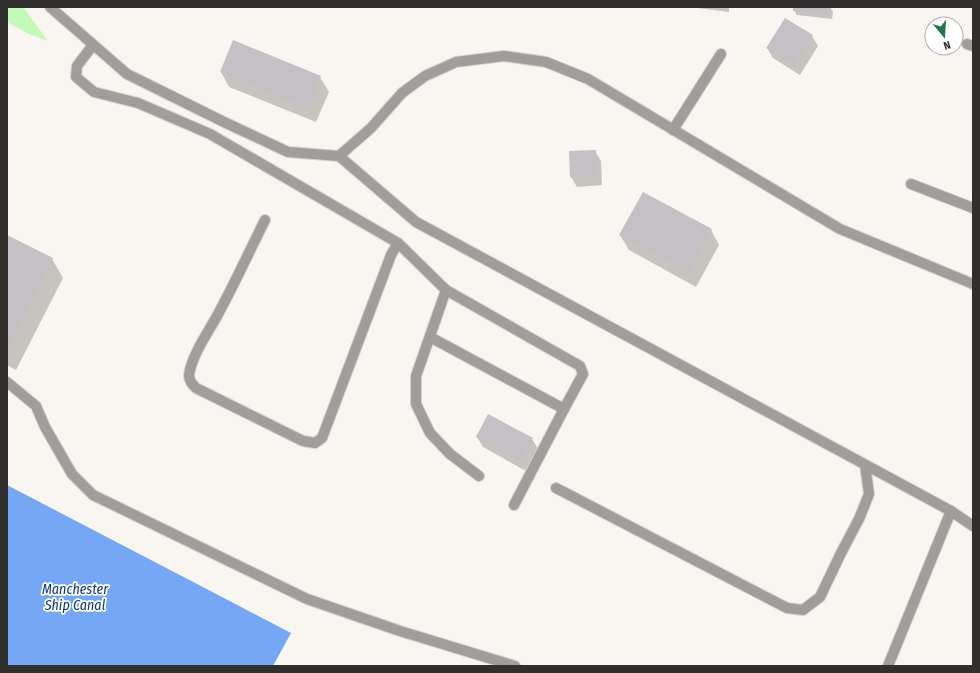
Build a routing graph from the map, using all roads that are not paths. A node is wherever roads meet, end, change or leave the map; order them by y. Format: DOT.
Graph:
graph roads {
  1 [pos="50,7"];
  2 [pos="93,44"];
  3 [pos="721,54"];
  4 [pos="673,130"];
  5 [pos="339,156"];
  6 [pos="911,184"];
  7 [pos="973,208"];
  8 [pos="265,220"];
  9 [pos="398,243"];
  10 [pos="973,284"];
  11 [pos="446,290"];
  12 [pos="430,337"];
  13 [pos="7,382"];
  14 [pos="564,409"];
  15 [pos="865,465"];
  16 [pos="478,476"];
  17 [pos="556,488"];
  18 [pos="514,505"];
  19 [pos="951,511"];
  20 [pos="973,526"];
  21 [pos="515,666"];
  22 [pos="888,666"];
  1 -- 2 [label="street"];
  2 -- 5 [label="street"];
  2 -- 9 [label="street"];
  3 -- 4 [label="street"];
  4 -- 5 [label="street"];
  4 -- 10 [label="street"];
  5 -- 15 [label="street"];
  6 -- 7 [label="street"];
  8 -- 9 [label="street"];
  9 -- 11 [label="street"];
  11 -- 12 [label="street"];
  11 -- 14 [label="street"];
  12 -- 14 [label="street"];
  12 -- 16 [label="street"];
  13 -- 21 [label="street"];
  14 -- 18 [label="street"];
  15 -- 17 [label="street"];
  15 -- 19 [label="street"];
  19 -- 20 [label="street"];
  19 -- 22 [label="street"];
}
